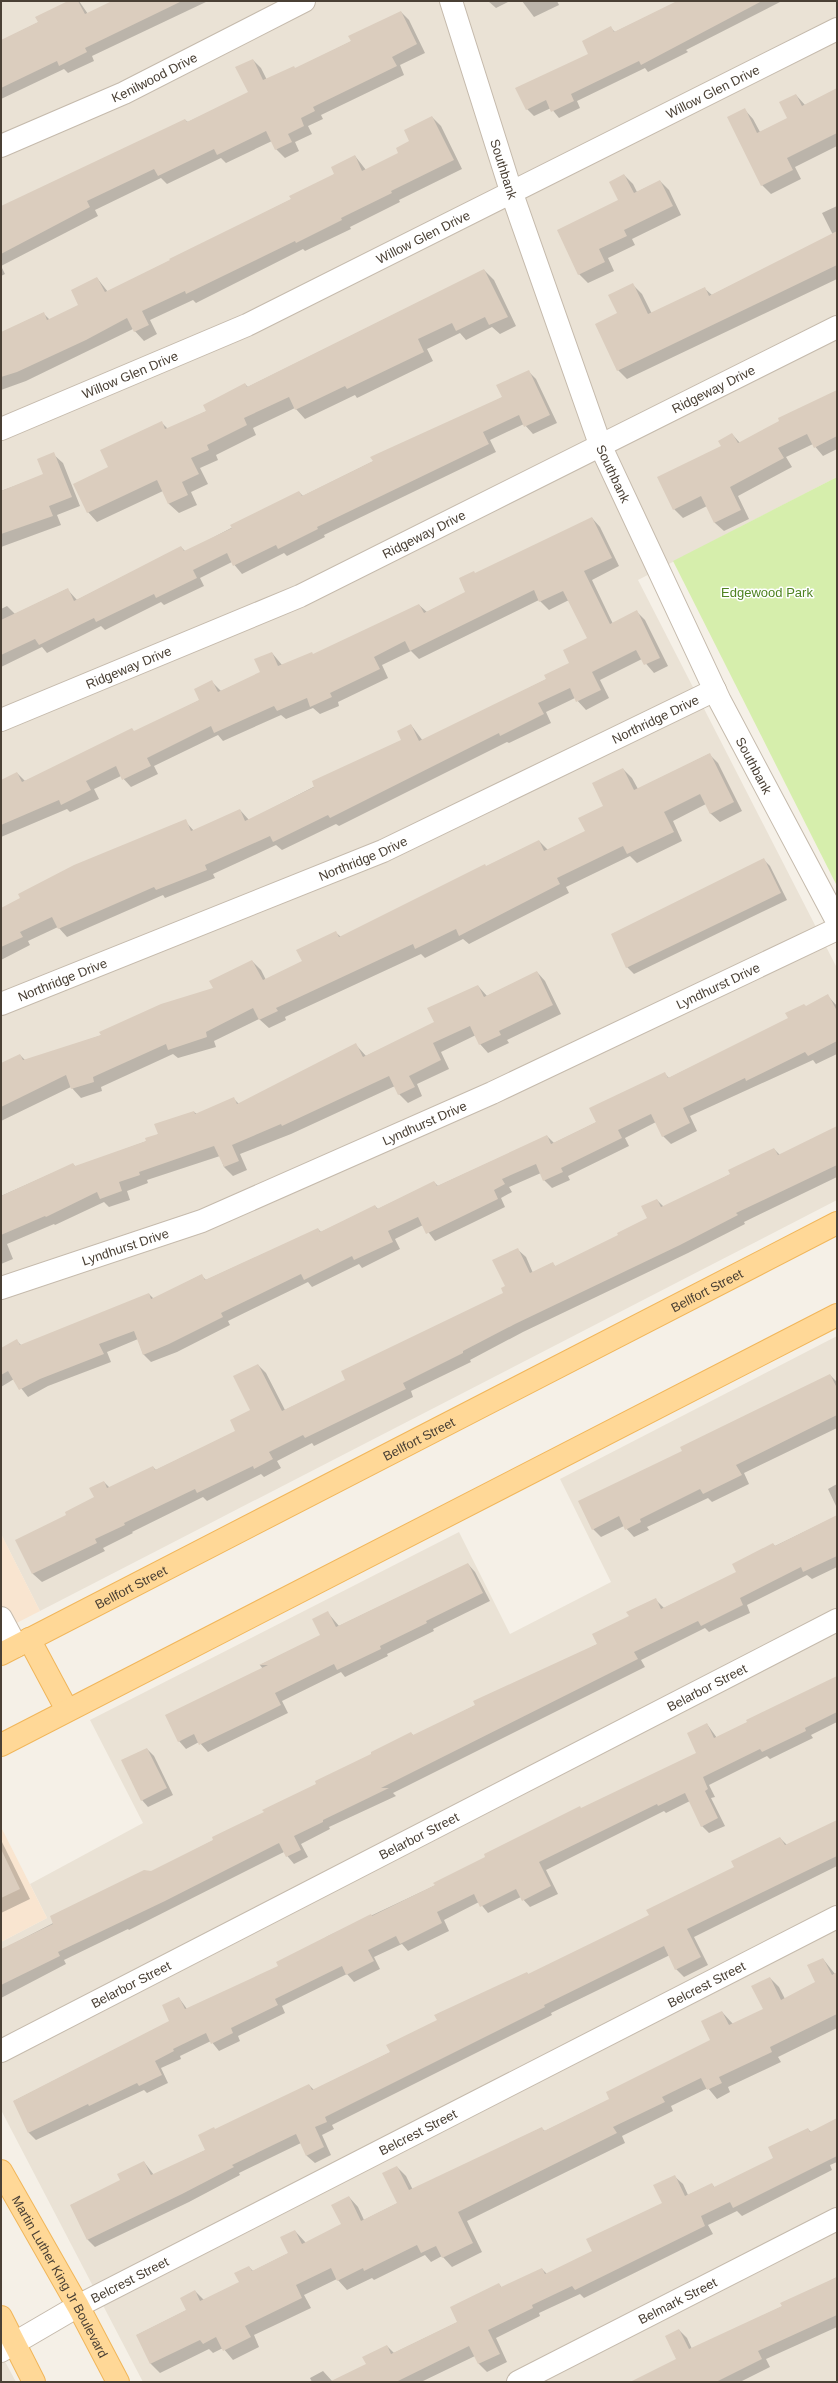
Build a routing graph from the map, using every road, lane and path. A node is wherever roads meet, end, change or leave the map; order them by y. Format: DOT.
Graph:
graph roads {
  1 [pos="304,1"];
  2 [pos="451,1"];
  3 [pos="837,29"];
  4 [pos="1,146"];
  5 [pos="510,191"];
  6 [pos="837,326"];
  7 [pos="1,429"];
  8 [pos="601,447"];
  9 [pos="715,690"];
  10 [pos="1,720"];
  11 [pos="830,893"];
  12 [pos="837,921"];
  13 [pos="837,929"];
  14 [pos="1,1004"];
  15 [pos="837,1223"];
  16 [pos="1,1288"];
  17 [pos="837,1315"];
  18 [pos="1,1618"];
  19 [pos="837,1620"];
  20 [pos="15,1646"];
  21 [pos="67,1710"];
  22 [pos="1,1745"];
  23 [pos="837,1917"];
  24 [pos="1,2051"];
  25 [pos="1,2171"];
  26 [pos="837,2219"];
  27 [pos="78,2306"];
  28 [pos="1,2317"];
  29 [pos="8,2348"];
  30 [pos="34,2382"];
  31 [pos="118,2382"];
  32 [pos="518,2382"];
  1 -- 4 [label="street, Kenilwood Drive"];
  2 -- 5 [label="street, Southbank"];
  3 -- 5 [label="street, Willow Glen Drive"];
  5 -- 7 [label="street, Willow Glen Drive"];
  5 -- 8 [label="street, Southbank"];
  6 -- 8 [label="street, Ridgeway Drive"];
  8 -- 9 [label="street, Southbank"];
  8 -- 10 [label="street, Ridgeway Drive"];
  9 -- 11 [label="street, Southbank"];
  9 -- 14 [label="street, Northridge Drive"];
  11 -- 12 [label="street, Southbank"];
  13 -- 16 [label="street, Lyndhurst Drive"];
  15 -- 20 [label="main road, Bellfort Street"];
  17 -- 21 [label="main road"];
  18 -- 20 [label="street"];
  19 -- 24 [label="street, Belarbor Street"];
  20 -- 21 [label="main road"];
  21 -- 22 [label="main road"];
  23 -- 27 [label="street, Belcrest Street"];
  25 -- 27 [label="main road, Martin Luther King Jr Boulevard"];
  26 -- 32 [label="street, Belmark Street"];
  27 -- 29 [label="street, Belcrest Street"];
  27 -- 31 [label="main road, Martin Luther King Jr Boulevard"];
  28 -- 29 [label="main road"];
  29 -- 30 [label="main road"];
}
